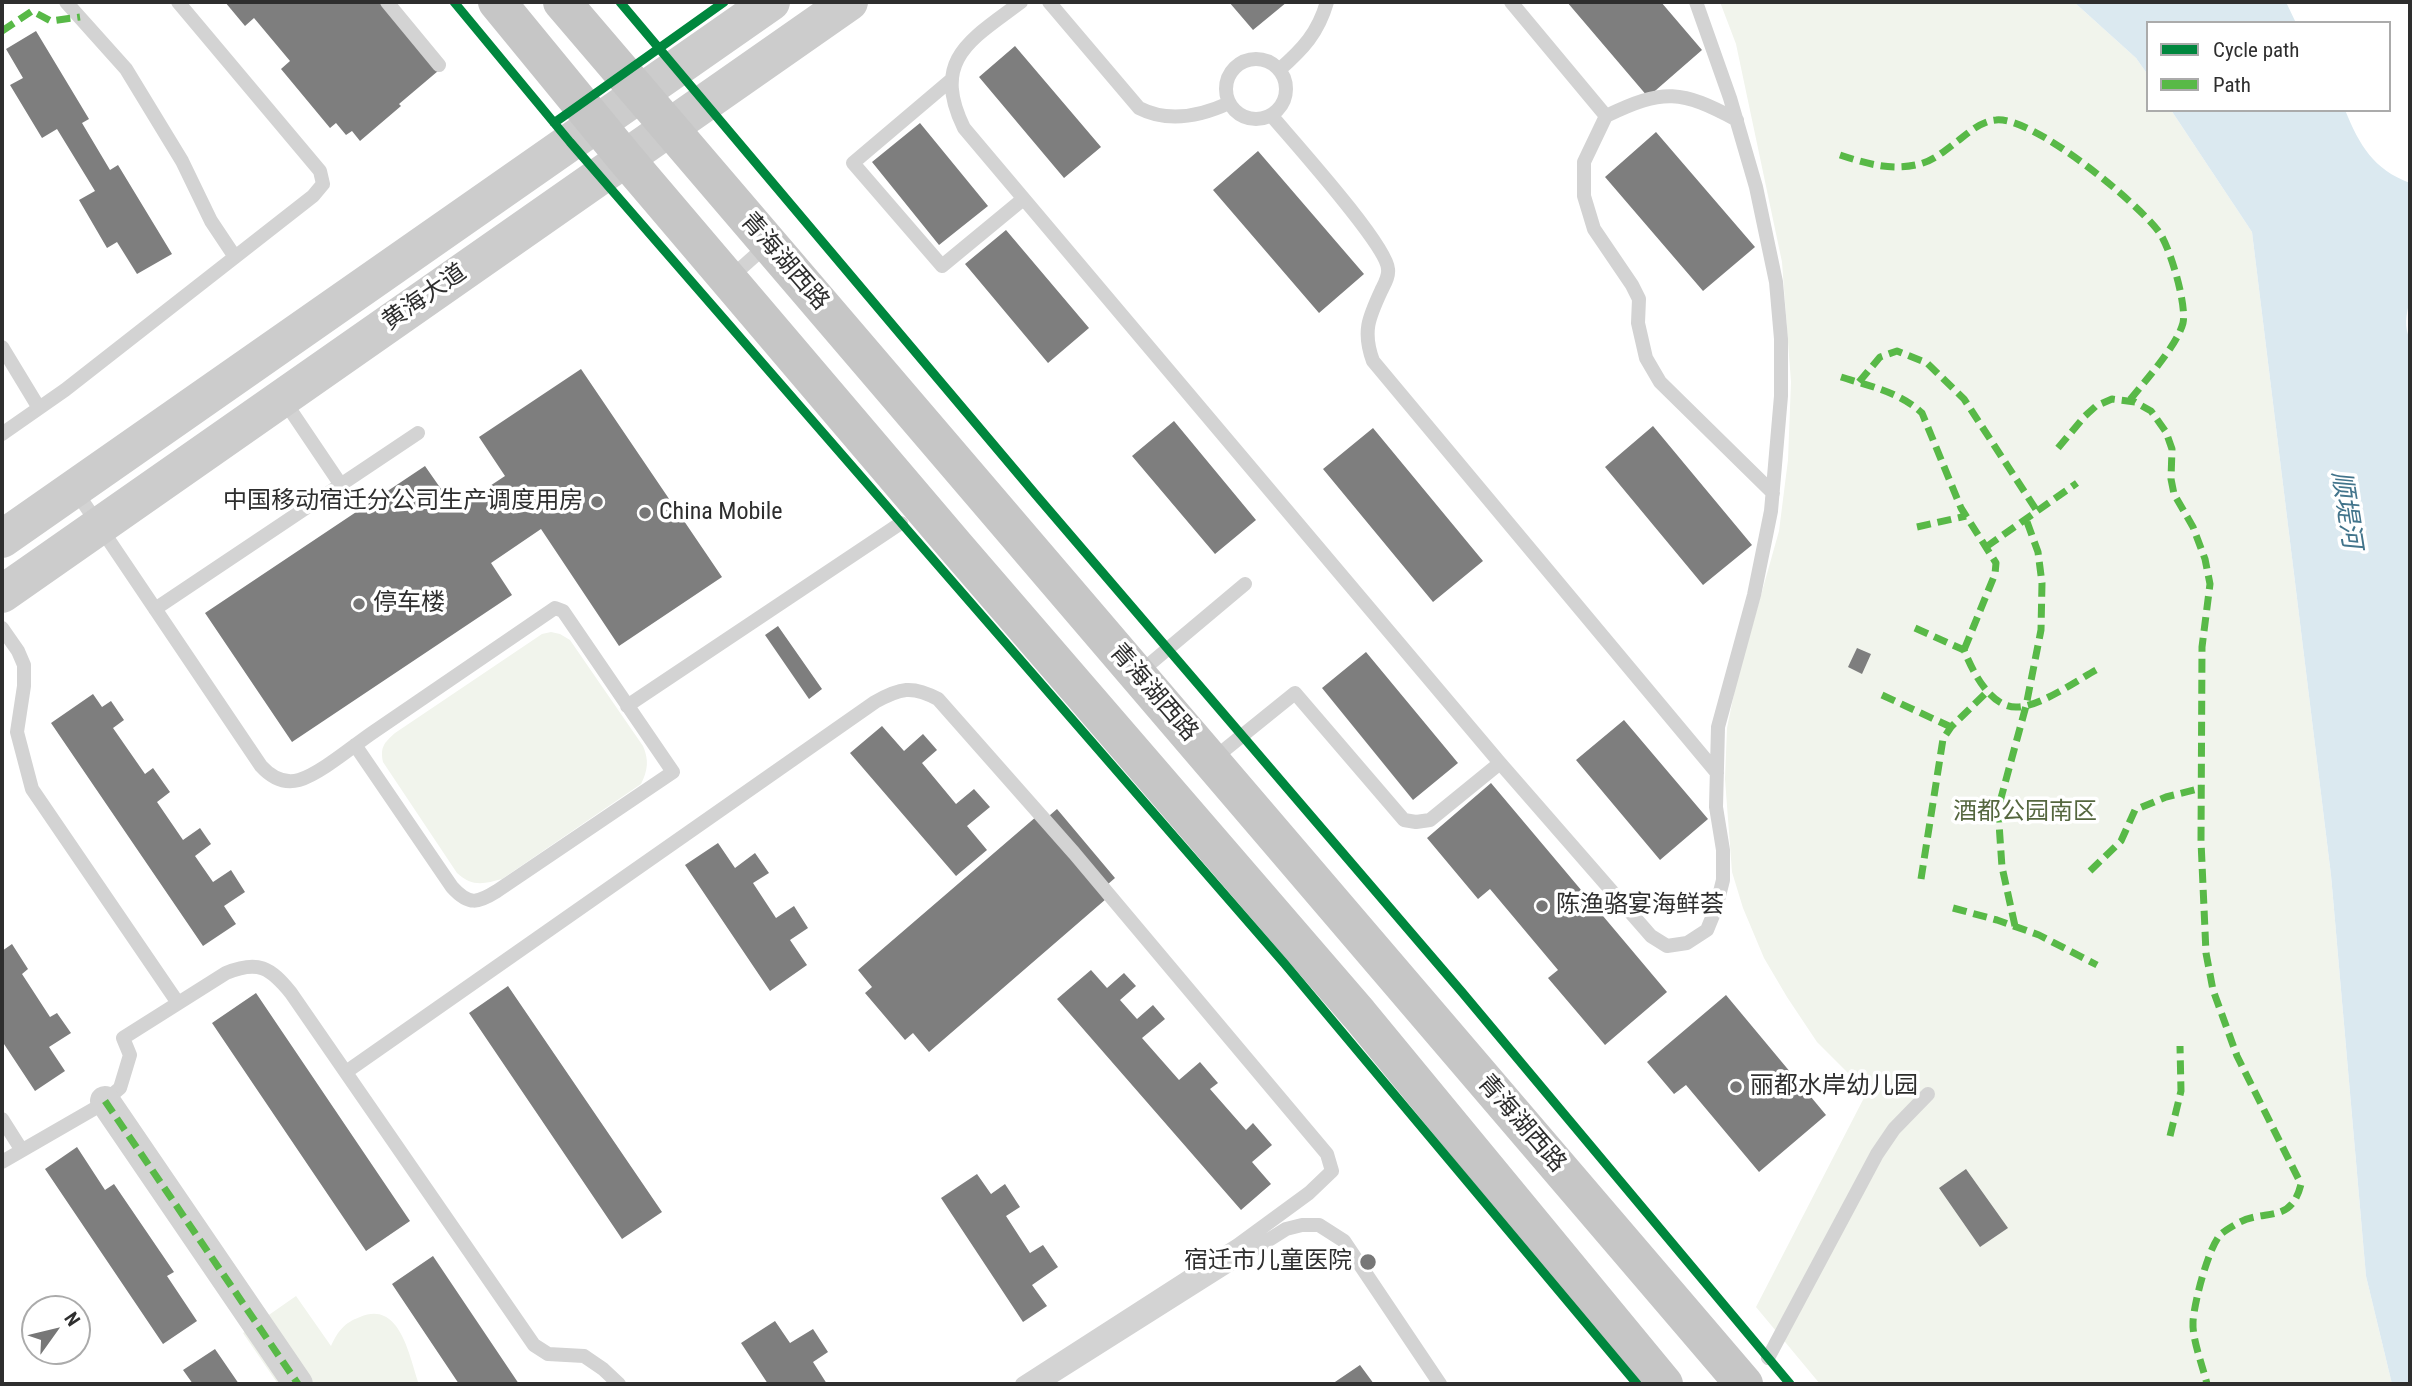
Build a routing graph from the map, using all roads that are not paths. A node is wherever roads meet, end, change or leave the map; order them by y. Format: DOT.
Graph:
graph roads {
  1 [pos="66,2"];
  2 [pos="178,2"];
  3 [pos="387,2"];
  4 [pos="497,2"];
  5 [pos="562,2"];
  6 [pos="771,2"];
  7 [pos="849,2"];
  8 [pos="1021,2"];
  9 [pos="1049,2"];
  10 [pos="1327,2"];
  11 [pos="1511,2"];
  12 [pos="1696,2"];
  13 [pos="439,65"];
  14 [pos="1279,70"];
  15 [pos="951,80"];
  16 [pos="639,93"];
  17 [pos="1229,103"];
  18 [pos="1271,115"];
  19 [pos="1606,116"];
  20 [pos="1737,120"];
  21 [pos="597,123"];
  22 [pos="668,127"];
  23 [pos="625,158"];
  24 [pos="1023,200"];
  25 [pos="768,244"];
  26 [pos="235,257"];
  27 [pos="729,280"];
  28 [pos="2,347"];
  29 [pos="282,398"];
  30 [pos="39,408"];
  31 [pos="418,433"];
  32 [pos="2,434"];
  33 [pos="341,485"];
  34 [pos="75,488"];
  35 [pos="1773,494"];
  36 [pos="901,523"];
  37 [pos="100,526"];
  38 [pos="2,539"];
  39 [pos="1245,584"];
  40 [pos="2,594"];
  41 [pos="155,609"];
  42 [pos="2,628"];
  43 [pos="1137,675"];
  44 [pos="627,706"];
  45 [pos="355,745"];
  46 [pos="1210,761"];
  47 [pos="1500,763"];
  48 [pos="1717,773"];
  49 [pos="178,1003"];
  50 [pos="346,1072"];
  51 [pos="1928,1094"];
  52 [pos="105,1101"];
  53 [pos="2,1119"];
  54 [pos="21,1149"];
  55 [pos="2,1159"];
  56 [pos="1756,1371"];
  57 [pos="298,1384"];
  58 [pos="620,1384"];
  59 [pos="1022,1384"];
  60 [pos="1041,1384"];
  61 [pos="1440,1384"];
  62 [pos="1664,1384"];
  1 -- 26 [label="lane"];
  2 -- 26 [label="lane"];
  3 -- 13 [label="lane"];
  4 -- 21 [label="main road"];
  5 -- 16 [label="main road, 青海湖西路"];
  6 -- 16 [label="street, 黄海大道"];
  7 -- 22 [label="street, 黄海大道"];
  8 -- 15 [label="lane"];
  9 -- 17 [label="lane"];
  10 -- 14 [label="lane"];
  11 -- 19 [label="lane"];
  12 -- 20 [label="lane"];
  14 -- 17 [label="lane"];
  14 -- 18 [label="lane"];
  15 -- 24 [label="lane"];
  15 -- 24 [label="lane"];
  16 -- 21 [label="street, 黄海大道"];
  16 -- 22 [label="main road, 青海湖西路"];
  17 -- 18 [label="lane"];
  18 -- 48 [label="lane"];
  19 -- 20 [label="lane"];
  19 -- 35 [label="lane"];
  20 -- 35 [label="lane"];
  21 -- 23 [label="main road"];
  21 -- 34 [label="street, 黄海大道"];
  22 -- 23 [label="street, 黄海大道"];
  22 -- 25 [label="main road, 青海湖西路"];
  23 -- 27 [label="main road"];
  23 -- 29 [label="street, 黄海大道"];
  24 -- 47 [label="lane"];
  25 -- 27 [label="lane"];
  25 -- 43 [label="main road, 青海湖西路"];
  26 -- 30 [label="lane"];
  27 -- 62 [label="main road"];
  28 -- 30 [label="lane"];
  29 -- 33 [label="lane"];
  29 -- 37 [label="street, 黄海大道"];
  30 -- 32 [label="lane"];
  31 -- 33 [label="lane"];
  33 -- 41 [label="lane"];
  34 -- 37 [label="lane"];
  34 -- 38 [label="street, 黄海大道"];
  35 -- 48 [label="lane"];
  36 -- 44 [label="lane"];
  37 -- 40 [label="street, 黄海大道"];
  37 -- 41 [label="lane"];
  39 -- 43 [label="lane"];
  41 -- 45 [label="lane"];
  42 -- 49 [label="lane"];
  43 -- 46 [label="main road, 青海湖西路"];
  44 -- 45 [label="lane"];
  44 -- 45 [label="lane"];
  46 -- 47 [label="lane"];
  46 -- 56 [label="main road, 青海湖西路"];
  47 -- 48 [label="lane"];
  49 -- 50 [label="lane"];
  49 -- 52 [label="lane"];
  50 -- 58 [label="lane"];
  50 -- 59 [label="lane"];
  51 -- 56 [label="lane"];
  52 -- 54 [label="lane"];
  52 -- 57 [label="street"];
  53 -- 54 [label="lane"];
  54 -- 55 [label="lane"];
  60 -- 61 [label="lane"];
}
